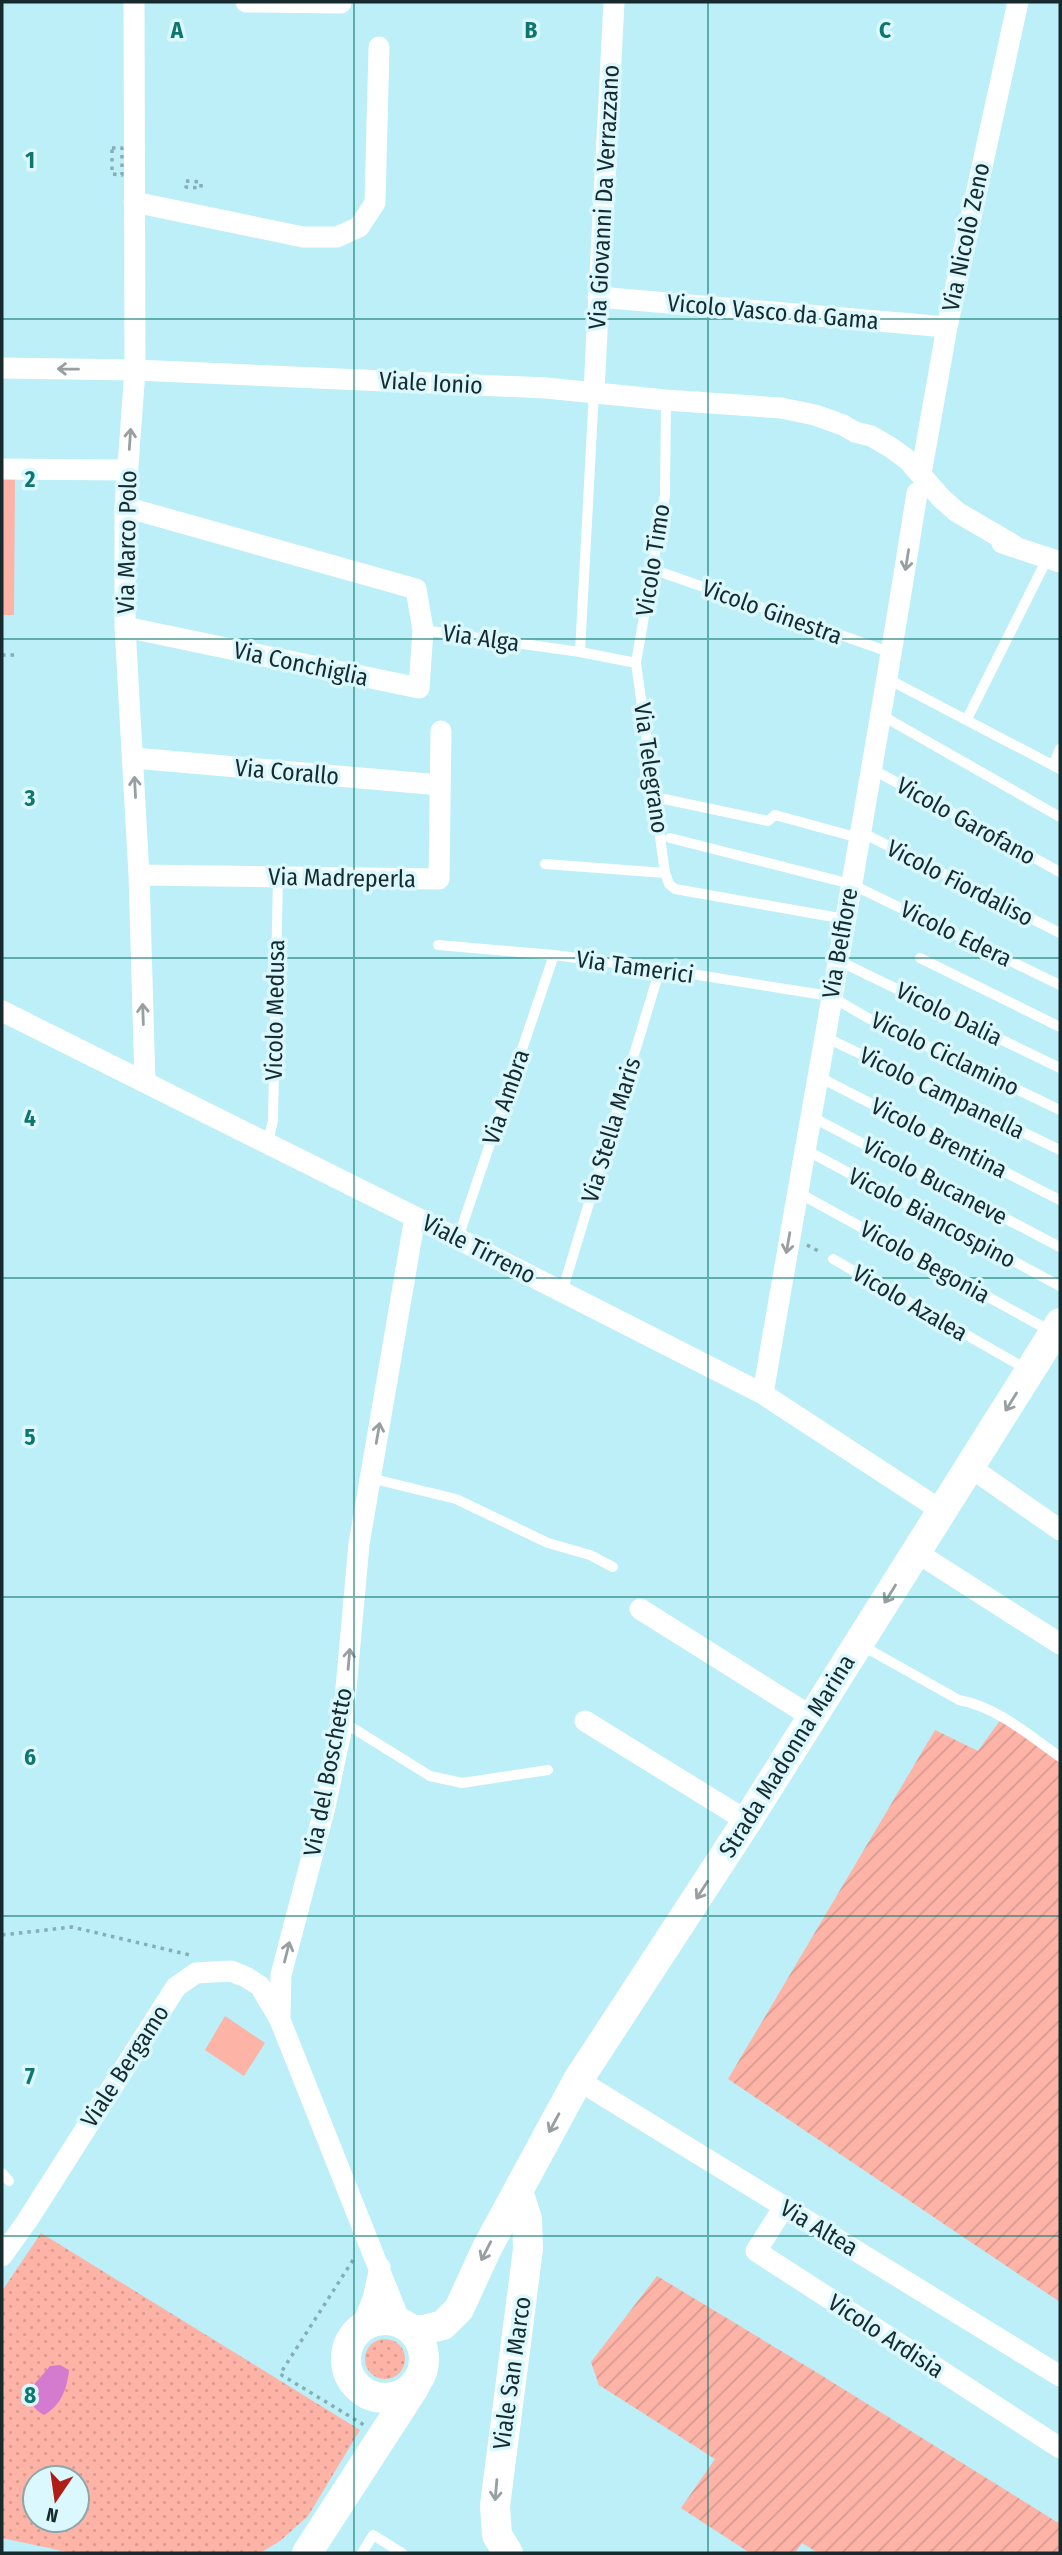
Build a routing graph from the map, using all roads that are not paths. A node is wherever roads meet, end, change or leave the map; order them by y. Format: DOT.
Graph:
graph roads {
  1 [pos="134,2"];
  2 [pos="246,2"];
  3 [pos="614,2"];
  4 [pos="1018,2"];
  5 [pos="341,3"];
  6 [pos="379,47"];
  7 [pos="134,202"];
  8 [pos="598,297"];
  9 [pos="947,327"];
  10 [pos="2,368"];
  11 [pos="135,370"];
  12 [pos="594,391"];
  13 [pos="666,400"];
  14 [pos="2,468"];
  15 [pos="127,470"];
  16 [pos="919,483"];
  17 [pos="125,508"];
  18 [pos="1054,560"];
  19 [pos="652,569"];
  20 [pos="125,627"];
  21 [pos="423,630"];
  22 [pos="580,652"];
  23 [pos="892,653"];
  24 [pos="636,663"];
  25 [pos="888,679"];
  26 [pos="881,715"];
  27 [pos="967,719"];
  28 [pos="441,731"];
  29 [pos="1060,749"];
  30 [pos="134,758"];
  31 [pos="1056,767"];
  32 [pos="872,769"];
  33 [pos="440,785"];
  34 [pos="664,799"];
  35 [pos="1060,817"];
  36 [pos="860,835"];
  37 [pos="670,838"];
  38 [pos="545,864"];
  39 [pos="1060,872"];
  40 [pos="665,873"];
  41 [pos="139,875"];
  42 [pos="278,877"];
  43 [pos="851,884"];
  44 [pos="845,919"];
  45 [pos="1060,933"];
  46 [pos="438,945"];
  47 [pos="554,956"];
  48 [pos="920,958"];
  49 [pos="837,960"];
  50 [pos="660,969"];
  51 [pos="1060,985"];
  52 [pos="830,996"];
  53 [pos="2,1011"];
  54 [pos="1060,1027"];
  55 [pos="823,1036"];
  56 [pos="1060,1068"];
  57 [pos="817,1076"];
  58 [pos="145,1082"];
  59 [pos="1060,1110"];
  60 [pos="810,1116"];
  61 [pos="268,1143"];
  62 [pos="804,1149"];
  63 [pos="1060,1150"];
  64 [pos="797,1192"];
  65 [pos="1060,1200"];
  66 [pos="415,1217"];
  67 [pos="458,1238"];
  68 [pos="1060,1247"];
  69 [pos="833,1259"];
  70 [pos="1060,1286"];
  71 [pos="562,1292"];
  72 [pos="1057,1328"];
  73 [pos="1030,1372"];
  74 [pos="763,1394"];
  75 [pos="970,1467"];
  76 [pos="370,1478"];
  77 [pos="942,1511"];
  78 [pos="1060,1530"];
  79 [pos="916,1552"];
  80 [pos="612,1567"];
  81 [pos="640,1609"];
  82 [pos="858,1644"];
  83 [pos="1060,1644"];
  84 [pos="812,1717"];
  85 [pos="585,1721"];
  86 [pos="343,1722"];
  87 [pos="1060,1756"];
  88 [pos="548,1770"];
  89 [pos="747,1821"];
  90 [pos="280,2020"];
  91 [pos="578,2080"];
  92 [pos="518,2191"];
  93 [pos="784,2207"];
  94 [pos="2,2256"];
  95 [pos="380,2267"];
  96 [pos="406,2327"];
  97 [pos="361,2328"];
  98 [pos="1060,2376"];
  99 [pos="418,2380"];
  100 [pos="359,2388"];
  101 [pos="1060,2448"];
  102 [pos="369,2457"];
  103 [pos="307,2553"];
  104 [pos="362,2553"];
  105 [pos="402,2553"];
  106 [pos="508,2553"];
  1 -- 7 [label="street, Via Marco Polo"];
  2 -- 5 [label="street"];
  3 -- 8 [label="street, Via Giovanni Da Verrazzano"];
  4 -- 9 [label="street, Via Nicolò Zeno"];
  6 -- 7 [label="street"];
  7 -- 11 [label="street, Via Marco Polo"];
  8 -- 9 [label="street, Vicolo Vasco da Gama"];
  8 -- 12 [label="street, Via Giovanni Da Verrazzano"];
  9 -- 16 [label="street, Via Nicolò Zeno"];
  11 -- 10 [label="street, Viale Ionio, one-way"];
  11 -- 12 [label="street, Viale Ionio"];
  15 -- 11 [label="street, Via Marco Polo, one-way"];
  12 -- 13 [label="street, Viale Ionio"];
  12 -- 22 [label="lane"];
  13 -- 16 [label="street, Viale Ionio"];
  13 -- 19 [label="lane, Vicolo Timo"];
  14 -- 15 [label="street"];
  15 -- 17 [label="street, Via Marco Polo"];
  16 -- 18 [label="street, Viale Ionio"];
  16 -- 23 [label="street, Via Belfiore, one-way"];
  17 -- 20 [label="street, Via Marco Polo"];
  17 -- 21 [label="street, Via Alga"];
  18 -- 27 [label="lane"];
  19 -- 23 [label="lane, Vicolo Ginestra"];
  19 -- 24 [label="lane, Vicolo Timo"];
  20 -- 21 [label="street, Via Conchiglia"];
  20 -- 30 [label="street, Via Marco Polo"];
  21 -- 22 [label="lane, Via Alga"];
  22 -- 24 [label="lane"];
  23 -- 25 [label="street, Via Belfiore"];
  24 -- 40 [label="lane, Via Telegrano"];
  25 -- 26 [label="street, Via Belfiore"];
  25 -- 27 [label="lane"];
  26 -- 32 [label="street, Via Belfiore"];
  26 -- 35 [label="lane"];
  27 -- 31 [label="lane"];
  28 -- 33 [label="street, Via Madreperla"];
  29 -- 31 [label="lane"];
  30 -- 33 [label="street, Via Corallo"];
  41 -- 30 [label="street, Via Marco Polo, one-way"];
  32 -- 36 [label="street, Via Belfiore"];
  32 -- 39 [label="lane, Vicolo Garofano"];
  33 -- 42 [label="street, Via Madreperla"];
  34 -- 36 [label="lane, Vicolo Fiordaliso"];
  36 -- 43 [label="street, Via Belfiore"];
  36 -- 45 [label="lane, Vicolo Fiordaliso"];
  37 -- 43 [label="lane, Vicolo Edera"];
  38 -- 40 [label="lane"];
  40 -- 44 [label="lane"];
  41 -- 42 [label="street, Via Madreperla"];
  58 -- 41 [label="street, Via Marco Polo, one-way"];
  42 -- 61 [label="lane, Vicolo Medusa"];
  43 -- 44 [label="street, Via Belfiore"];
  43 -- 51 [label="lane, Vicolo Edera"];
  44 -- 49 [label="street, Via Belfiore"];
  46 -- 47 [label="lane, Via Tamerici"];
  47 -- 50 [label="lane, Via Tamerici"];
  47 -- 67 [label="lane, Via Ambra"];
  48 -- 54 [label="lane"];
  49 -- 52 [label="street, Via Belfiore"];
  49 -- 56 [label="lane, Vicolo Dalia"];
  50 -- 52 [label="lane, Via Tamerici"];
  50 -- 71 [label="lane, Via Stella Maris"];
  52 -- 55 [label="street, Via Belfiore"];
  52 -- 59 [label="lane, Vicolo Ciclamino"];
  53 -- 58 [label="street, Viale Tirreno"];
  55 -- 57 [label="street, Via Belfiore"];
  55 -- 63 [label="lane, Vicolo Campanella"];
  57 -- 60 [label="street, Via Belfiore"];
  57 -- 65 [label="lane, Vicolo Brentina"];
  58 -- 61 [label="street, Viale Tirreno"];
  60 -- 62 [label="street, Via Belfiore"];
  60 -- 68 [label="lane, Vicolo Bucaneve"];
  61 -- 66 [label="street, Viale Tirreno"];
  62 -- 64 [label="street, Via Belfiore"];
  62 -- 70 [label="lane, Vicolo Biancospino"];
  64 -- 72 [label="lane, Vicolo Begonia"];
  64 -- 74 [label="street, Via Belfiore, one-way"];
  66 -- 67 [label="street, Viale Tirreno"];
  76 -- 66 [label="street, Via del Boschetto, one-way"];
  67 -- 71 [label="street, Viale Tirreno"];
  69 -- 73 [label="lane, Vicolo Azalea"];
  71 -- 74 [label="street, Viale Tirreno"];
  72 -- 73 [label="street, Strada Madonna Marina"];
  73 -- 75 [label="street, Strada Madonna Marina, one-way"];
  74 -- 77 [label="street, Viale Tirreno"];
  75 -- 77 [label="street, Strada Madonna Marina"];
  75 -- 78 [label="street"];
  76 -- 80 [label="lane"];
  86 -- 76 [label="street, Via del Boschetto, one-way"];
  77 -- 79 [label="street, Strada Madonna Marina"];
  79 -- 82 [label="street, Strada Madonna Marina, one-way"];
  79 -- 83 [label="street"];
  81 -- 84 [label="street"];
  82 -- 84 [label="street, Strada Madonna Marina"];
  82 -- 87 [label="lane"];
  84 -- 89 [label="street, Strada Madonna Marina"];
  85 -- 89 [label="street"];
  86 -- 88 [label="lane"];
  90 -- 86 [label="street, Via del Boschetto, one-way"];
  89 -- 91 [label="street, Strada Madonna Marina, one-way"];
  90 -- 94 [label="street, Viale Bergamo"];
  90 -- 95 [label="street, Via del Boschetto"];
  91 -- 92 [label="street, Strada Madonna Marina, one-way"];
  91 -- 93 [label="street, Via Altea"];
  92 -- 96 [label="street, Strada Madonna Marina, one-way"];
  92 -- 106 [label="street, Viale San Marco, one-way"];
  93 -- 98 [label="street, Via Altea"];
  93 -- 101 [label="street, Vicolo Ardisia"];
  95 -- 96 [label="street, Via del Boschetto"];
  95 -- 97 [label="street"];
  96 -- 97 [label="street"];
  96 -- 99 [label="street"];
  97 -- 100 [label="street"];
  99 -- 100 [label="street"];
  99 -- 102 [label="street"];
  100 -- 102 [label="street"];
  102 -- 103 [label="street"];
  104 -- 105 [label="lane"];
}
